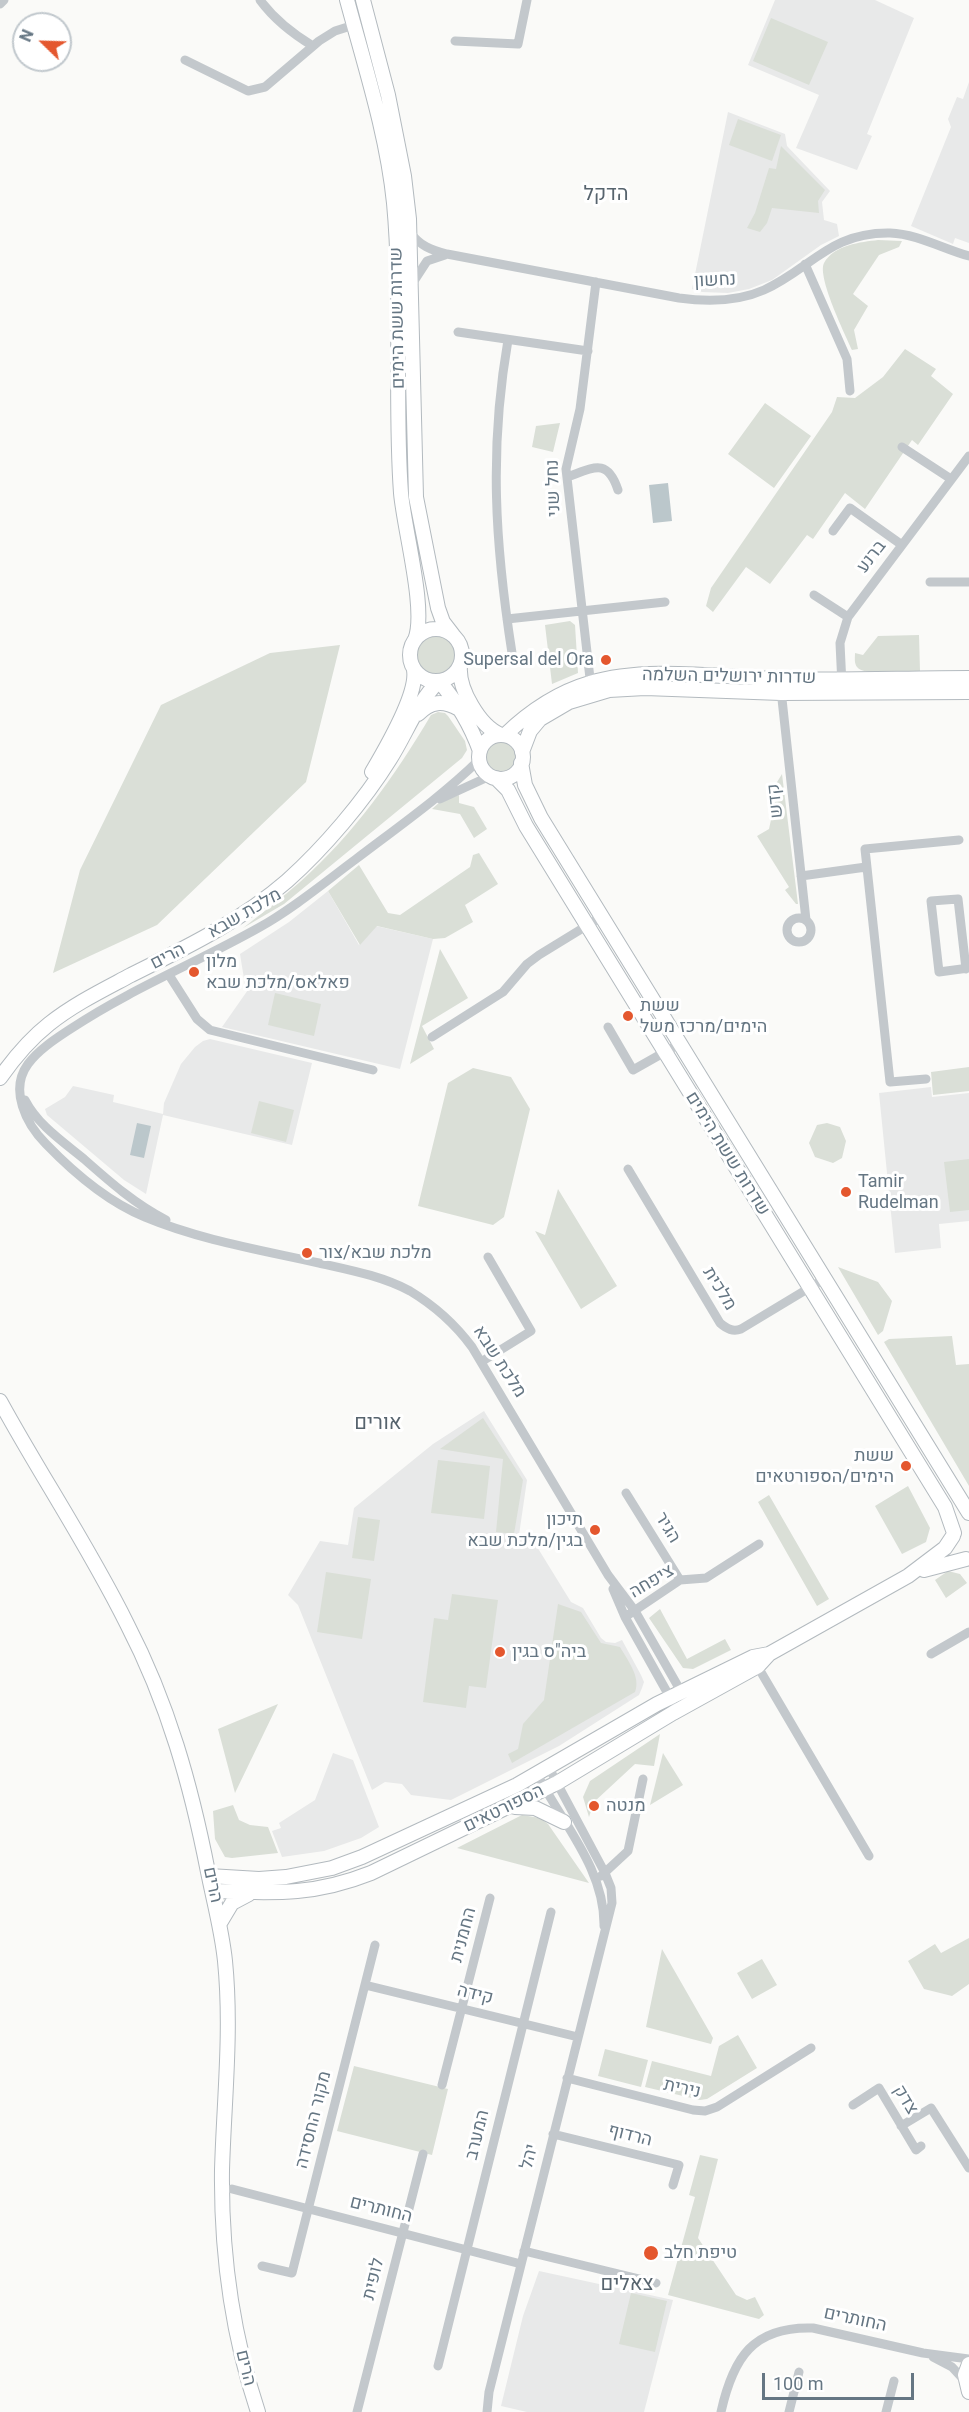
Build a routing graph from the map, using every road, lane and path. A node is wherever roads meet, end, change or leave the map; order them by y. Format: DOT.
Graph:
graph roads {
  1 [pos="4,0"];
  2 [pos="260,0"];
  3 [pos="347,0"];
  4 [pos="363,0"];
  5 [pos="527,0"];
  6 [pos="0,4"];
  7 [pos="354,25"];
  8 [pos="455,41"];
  9 [pos="313,46"];
  10 [pos="185,60"];
  11 [pos="410,231"];
  12 [pos="447,254"];
  13 [pos="969,256"];
  14 [pos="804,264"];
  15 [pos="596,282"];
  16 [pos="411,285"];
  17 [pos="458,332"];
  18 [pos="508,340"];
  19 [pos="588,351"];
  20 [pos="850,392"];
  21 [pos="902,447"];
  22 [pos="969,456"];
  23 [pos="567,477"];
  24 [pos="951,479"];
  25 [pos="618,490"];
  26 [pos="833,531"];
  27 [pos="902,545"];
  28 [pos="930,582"];
  29 [pos="969,582"];
  30 [pos="814,595"];
  31 [pos="665,602"];
  32 [pos="582,611"];
  33 [pos="849,617"];
  34 [pos="507,619"];
  35 [pos="453,635"];
  36 [pos="415,640"];
  37 [pos="512,653"];
  38 [pos="460,666"];
  39 [pos="414,670"];
  40 [pos="969,678"];
  41 [pos="438,682"];
  42 [pos="842,685"];
  43 [pos="781,686"];
  44 [pos="592,688"];
  45 [pos="969,692"];
  46 [pos="459,709"];
  47 [pos="415,717"];
  48 [pos="503,735"];
  49 [pos="479,755"];
  50 [pos="522,758"];
  51 [pos="493,777"];
  52 [pos="428,806"];
  53 [pos="333,832"];
  54 [pos="959,840"];
  55 [pos="866,867"];
  56 [pos="801,876"];
  57 [pos="965,916"];
  58 [pos="601,917"];
  59 [pos="806,920"];
  60 [pos="587,925"];
  61 [pos="967,969"];
  62 [pos="169,975"];
  63 [pos="608,1027"];
  64 [pos="432,1037"];
  65 [pos="680,1044"];
  66 [pos="665,1052"];
  67 [pos="373,1070"];
  68 [pos="0,1078"];
  69 [pos="926,1079"];
  70 [pos="20,1083"];
  71 [pos="628,1169"];
  72 [pos="184,1229"];
  73 [pos="488,1257"];
  74 [pos="824,1279"];
  75 [pos="809,1287"];
  76 [pos="481,1362"];
  77 [pos="0,1401"];
  78 [pos="626,1493"];
  79 [pos="969,1513"];
  80 [pos="969,1521"];
  81 [pos="953,1534"];
  82 [pos="759,1544"];
  83 [pos="968,1559"];
  84 [pos="608,1575"];
  85 [pos="908,1576"];
  86 [pos="680,1580"];
  87 [pos="635,1611"];
  88 [pos="625,1617"];
  89 [pos="969,1632"];
  90 [pos="931,1653"];
  91 [pos="755,1662"];
  92 [pos="680,1701"];
  93 [pos="543,1771"];
  94 [pos="643,1779"];
  95 [pos="551,1786"];
  96 [pos="507,1809"];
  97 [pos="564,1822"];
  98 [pos="869,1856"];
  99 [pos="605,1873"];
  100 [pos="209,1876"];
  101 [pos="597,1879"];
  102 [pos="213,1891"];
  103 [pos="253,1893"];
  104 [pos="490,1898"];
  105 [pos="551,1912"];
  106 [pos="220,1923"];
  107 [pos="604,1931"];
  108 [pos="375,1945"];
  109 [pos="365,1985"];
  110 [pos="462,2008"];
  111 [pos="523,2023"];
  112 [pos="578,2037"];
  113 [pos="811,2048"];
  114 [pos="567,2078"];
  115 [pos="442,2085"];
  116 [pos="853,2105"];
  117 [pos="901,2126"];
  118 [pos="554,2134"];
  119 [pos="921,2146"];
  120 [pos="423,2154"];
  121 [pos="969,2168"];
  122 [pos="673,2185"];
  123 [pos="232,2189"];
  124 [pos="308,2209"];
  125 [pos="403,2233"];
  126 [pos="467,2250"];
  127 [pos="524,2251"];
  128 [pos="521,2264"];
  129 [pos="262,2266"];
  130 [pos="656,2283"];
  131 [pos="923,2353"];
  132 [pos="969,2359"];
  133 [pos="969,2364"];
  134 [pos="438,2366"];
  135 [pos="799,2372"];
  136 [pos="894,2381"];
  137 [pos="967,2387"];
  138 [pos="489,2392"];
  139 [pos="721,2411"];
  140 [pos="258,2412"];
  141 [pos="357,2412"];
  142 [pos="480,2412"];
  143 [pos="487,2412"];
  144 [pos="732,2412"];
  145 [pos="789,2412"];
  146 [pos="886,2412"];
  1 -- 6 [label="street"];
  2 -- 9 [label="street"];
  3 -- 7 [label="main road, שדרות ששת הימים"];
  4 -- 11 [label="main road, שדרות ששת הימים"];
  5 -- 8 [label="street"];
  7 -- 9 [label="street"];
  7 -- 36 [label="main road, שדרות ששת הימים"];
  9 -- 10 [label="street"];
  11 -- 12 [label="street, נחשון"];
  11 -- 16 [label="main road, שדרות ששת הימים"];
  12 -- 15 [label="street, נחשון"];
  12 -- 16 [label="street"];
  13 -- 14 [label="street, נחשון"];
  14 -- 15 [label="street, נחשון"];
  14 -- 20 [label="street"];
  15 -- 19 [label="street, נחל שני"];
  16 -- 35 [label="main road, שדרות ששת הימים"];
  17 -- 18 [label="street"];
  18 -- 19 [label="street"];
  18 -- 34 [label="street"];
  19 -- 23 [label="street, נחל שני"];
  21 -- 24 [label="street"];
  22 -- 24 [label="street, ברנע"];
  23 -- 25 [label="street"];
  23 -- 32 [label="street, נחל שני"];
  24 -- 27 [label="street, ברנע"];
  26 -- 27 [label="street"];
  27 -- 33 [label="street, ברנע"];
  28 -- 29 [label="street"];
  30 -- 33 [label="street"];
  31 -- 32 [label="street"];
  32 -- 34 [label="street"];
  32 -- 44 [label="street, נחל שני"];
  33 -- 42 [label="street, ברנע"];
  34 -- 37 [label="street"];
  35 -- 36 [label="main road"];
  35 -- 38 [label="main road"];
  36 -- 39 [label="main road"];
  38 -- 41 [label="main road"];
  38 -- 48 [label="main road"];
  39 -- 41 [label="main road"];
  39 -- 53 [label="main road, הרים"];
  40 -- 42 [label="main road, שדרות ירושלים השלמה"];
  41 -- 46 [label="main road"];
  41 -- 47 [label="main road, הרים"];
  42 -- 43 [label="main road, שדרות ירושלים השלמה"];
  42 -- 45 [label="main road, שדרות ירושלים השלמה"];
  43 -- 44 [label="main road, שדרות ירושלים השלמה"];
  43 -- 56 [label="street, קדש"];
  44 -- 48 [label="main road, שדרות ירושלים השלמה"];
  44 -- 50 [label="main road, שדרות ירושלים השלמה"];
  46 -- 47 [label="main road"];
  46 -- 49 [label="main road"];
  47 -- 53 [label="main road, הרים"];
  48 -- 49 [label="main road"];
  48 -- 50 [label="main road"];
  49 -- 51 [label="main road"];
  49 -- 52 [label="street, מלכת שבא"];
  50 -- 51 [label="main road"];
  50 -- 58 [label="main road, שדרות ששת הימים"];
  51 -- 52 [label="street, מלכת שבא"];
  51 -- 60 [label="main road, שדרות ששת הימים"];
  52 -- 62 [label="street, מלכת שבא"];
  53 -- 68 [label="main road, הרים"];
  54 -- 55 [label="street"];
  55 -- 56 [label="street"];
  55 -- 69 [label="street"];
  56 -- 59 [label="street, קדש"];
  57 -- 61 [label="street"];
  57 -- 61 [label="street"];
  58 -- 60 [label="street"];
  58 -- 65 [label="main road, שדרות ששת הימים"];
  60 -- 64 [label="street"];
  60 -- 66 [label="main road, שדרות ששת הימים"];
  62 -- 67 [label="street"];
  62 -- 70 [label="street, מלכת שבא"];
  63 -- 66 [label="street"];
  65 -- 66 [label="street"];
  65 -- 74 [label="main road, שדרות ששת הימים"];
  66 -- 75 [label="main road, שדרות ששת הימים"];
  70 -- 72 [label="street, מלכת שבא"];
  70 -- 72 [label="street, מלכת שבא"];
  71 -- 75 [label="street, מלכית"];
  72 -- 76 [label="street, מלכת שבא"];
  73 -- 76 [label="street"];
  74 -- 75 [label="street, מלכית"];
  74 -- 79 [label="main road, שדרות ששת הימים"];
  75 -- 81 [label="main road, שדרות ששת הימים"];
  76 -- 84 [label="street, מלכת שבא"];
  77 -- 100 [label="main road, הרים"];
  78 -- 86 [label="street, הגיר"];
  80 -- 81 [label="main road, הספורטאים"];
  81 -- 83 [label="main road, שדרות ששת הימים"];
  81 -- 85 [label="main road, הספורטאים"];
  82 -- 86 [label="street, ציפחה"];
  83 -- 85 [label="main road, הספורטאים"];
  84 -- 87 [label="street, מלכת שבא"];
  84 -- 88 [label="street, מלכת שבא"];
  85 -- 91 [label="main road, הספורטאים"];
  86 -- 87 [label="street, ציפחה"];
  87 -- 88 [label="street, ציפחה"];
  87 -- 92 [label="street, מלכת שבא"];
  88 -- 92 [label="street, מלכת שבא"];
  89 -- 90 [label="street"];
  91 -- 92 [label="main road, הספורטאים"];
  91 -- 98 [label="street"];
  92 -- 93 [label="main road, הספורטאים"];
  92 -- 95 [label="main road, הספורטאים"];
  93 -- 95 [label="street, יהל"];
  93 -- 95 [label="street, יהל"];
  93 -- 100 [label="main road, הספורטאים"];
  94 -- 99 [label="street"];
  95 -- 96 [label="main road, הספורטאים"];
  95 -- 97 [label="street, יהל"];
  95 -- 99 [label="street, יהל"];
  96 -- 97 [label="main road"];
  96 -- 103 [label="main road, הספורטאים"];
  97 -- 101 [label="street, יהל"];
  99 -- 101 [label="street"];
  99 -- 107 [label="street, יהל"];
  100 -- 102 [label="main road, הרים"];
  101 -- 107 [label="street, יהל"];
  102 -- 103 [label="main road, הספורטאים"];
  102 -- 106 [label="main road, הרים"];
  103 -- 106 [label="main road"];
  104 -- 110 [label="street, החמנית"];
  105 -- 111 [label="street, המערב"];
  106 -- 140 [label="main road, הרים"];
  107 -- 112 [label="street, יהל"];
  108 -- 109 [label="street, מקור החסידה"];
  109 -- 110 [label="street, קידה"];
  109 -- 124 [label="street, מקור החסידה"];
  110 -- 111 [label="street, קידה"];
  110 -- 115 [label="street, החמנית"];
  111 -- 112 [label="street, קידה"];
  111 -- 126 [label="street, המערב"];
  112 -- 114 [label="street, יהל"];
  113 -- 114 [label="street, נירית"];
  114 -- 118 [label="street, יהל"];
  116 -- 117 [label="street, צדק"];
  117 -- 119 [label="street, צדק"];
  117 -- 121 [label="street"];
  118 -- 122 [label="street, הרדוף"];
  118 -- 127 [label="street, יהל"];
  120 -- 125 [label="street, לופית"];
  123 -- 124 [label="street, החותרים"];
  124 -- 125 [label="street, החותרים"];
  124 -- 129 [label="street, מקור החסידה"];
  125 -- 126 [label="street, החותרים"];
  125 -- 141 [label="street, לופית"];
  126 -- 128 [label="street, החותרים"];
  126 -- 134 [label="street, המערב"];
  127 -- 128 [label="street, יהל"];
  127 -- 130 [label="street"];
  128 -- 138 [label="street, יהל"];
  131 -- 132 [label="street, החותרים"];
  131 -- 137 [label="street, החותרים"];
  131 -- 139 [label="street, החותרים"];
  133 -- 137 [label="main road"];
  135 -- 145 [label="street"];
  136 -- 146 [label="street"];
  138 -- 142 [label="street, יהל"];
  138 -- 143 [label="street, יהל"];
  139 -- 144 [label="street"];
}
